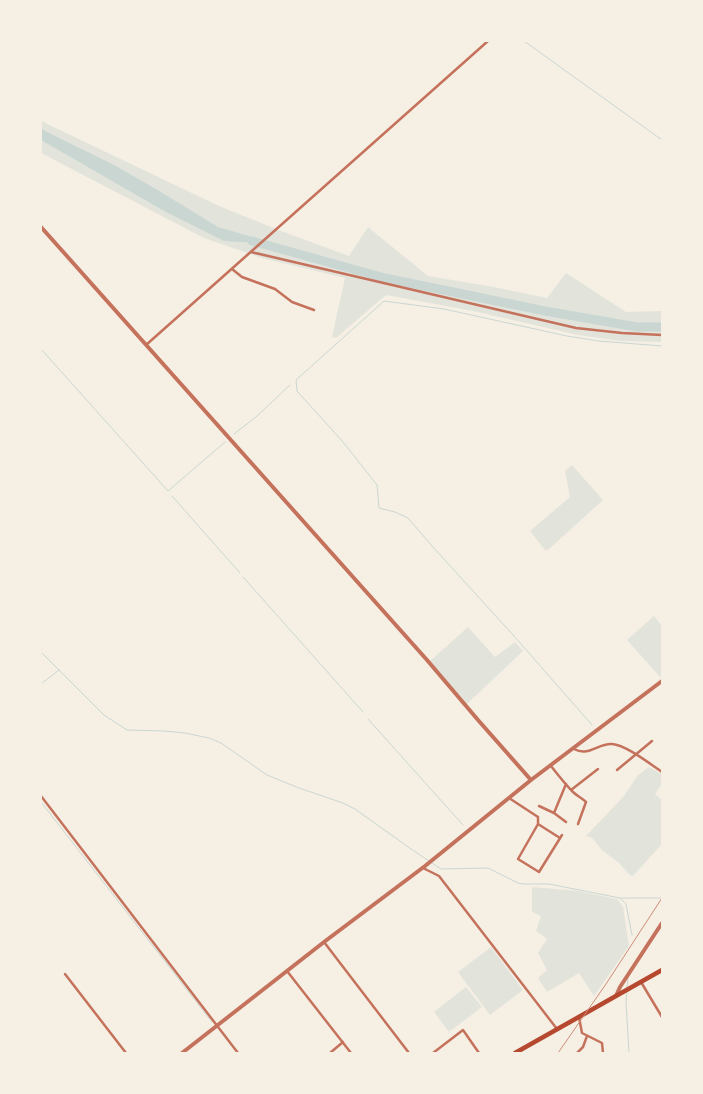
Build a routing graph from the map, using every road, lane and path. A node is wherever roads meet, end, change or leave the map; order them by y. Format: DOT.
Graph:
graph roads {
  1 [pos="488,41"];
  2 [pos="41,227"];
  3 [pos="252,252"];
  4 [pos="232,269"];
  5 [pos="314,310"];
  6 [pos="662,335"];
  7 [pos="146,345"];
  8 [pos="662,681"];
  9 [pos="652,741"];
  10 [pos="574,749"];
  11 [pos="636,754"];
  12 [pos="551,766"];
  13 [pos="598,769"];
  14 [pos="617,770"];
  15 [pos="662,772"];
  16 [pos="532,780"];
  17 [pos="566,784"];
  18 [pos="571,790"];
  19 [pos="41,796"];
  20 [pos="509,798"];
  21 [pos="540,806"];
  22 [pos="554,812"];
  23 [pos="566,822"];
  24 [pos="538,824"];
  25 [pos="578,824"];
  26 [pos="424,867"];
  27 [pos="662,923"];
  28 [pos="324,942"];
  29 [pos="662,970"];
  30 [pos="287,971"];
  31 [pos="65,974"];
  32 [pos="641,982"];
  33 [pos="616,996"];
  34 [pos="579,1017"];
  35 [pos="662,1017"];
  36 [pos="217,1026"];
  37 [pos="557,1029"];
  38 [pos="587,1036"];
  39 [pos="343,1042"];
  40 [pos="126,1053"];
  41 [pos="182,1053"];
  42 [pos="238,1053"];
  43 [pos="330,1053"];
  44 [pos="351,1053"];
  45 [pos="409,1053"];
  46 [pos="433,1053"];
  47 [pos="479,1053"];
  48 [pos="515,1053"];
  49 [pos="577,1053"];
  50 [pos="603,1053"];
  1 -- 3 [label="street"];
  2 -- 7 [label="street"];
  3 -- 4 [label="street"];
  3 -- 6 [label="street"];
  4 -- 5 [label="street"];
  4 -- 7 [label="street"];
  7 -- 16 [label="street"];
  8 -- 10 [label="street"];
  9 -- 11 [label="street"];
  10 -- 11 [label="street"];
  10 -- 12 [label="street"];
  11 -- 14 [label="street"];
  11 -- 15 [label="street"];
  12 -- 16 [label="street"];
  12 -- 17 [label="street"];
  13 -- 18 [label="street"];
  16 -- 20 [label="street"];
  17 -- 18 [label="street"];
  17 -- 22 [label="street"];
  18 -- 25 [label="street"];
  19 -- 36 [label="street"];
  20 -- 24 [label="street"];
  20 -- 26 [label="street"];
  21 -- 22 [label="street"];
  22 -- 23 [label="street"];
  24 -- 24 [label="street"];
  26 -- 28 [label="street"];
  26 -- 37 [label="street"];
  27 -- 33 [label="street"];
  28 -- 30 [label="street"];
  28 -- 45 [label="street"];
  29 -- 32 [label="main road"];
  30 -- 36 [label="street"];
  30 -- 39 [label="street"];
  31 -- 40 [label="street"];
  32 -- 33 [label="main road"];
  32 -- 35 [label="street"];
  33 -- 34 [label="main road"];
  34 -- 37 [label="main road"];
  34 -- 38 [label="street"];
  36 -- 41 [label="street"];
  36 -- 42 [label="street"];
  37 -- 48 [label="main road"];
  38 -- 49 [label="street"];
  38 -- 50 [label="street"];
  39 -- 43 [label="street"];
  39 -- 44 [label="street"];
  46 -- 47 [label="street"];
}
